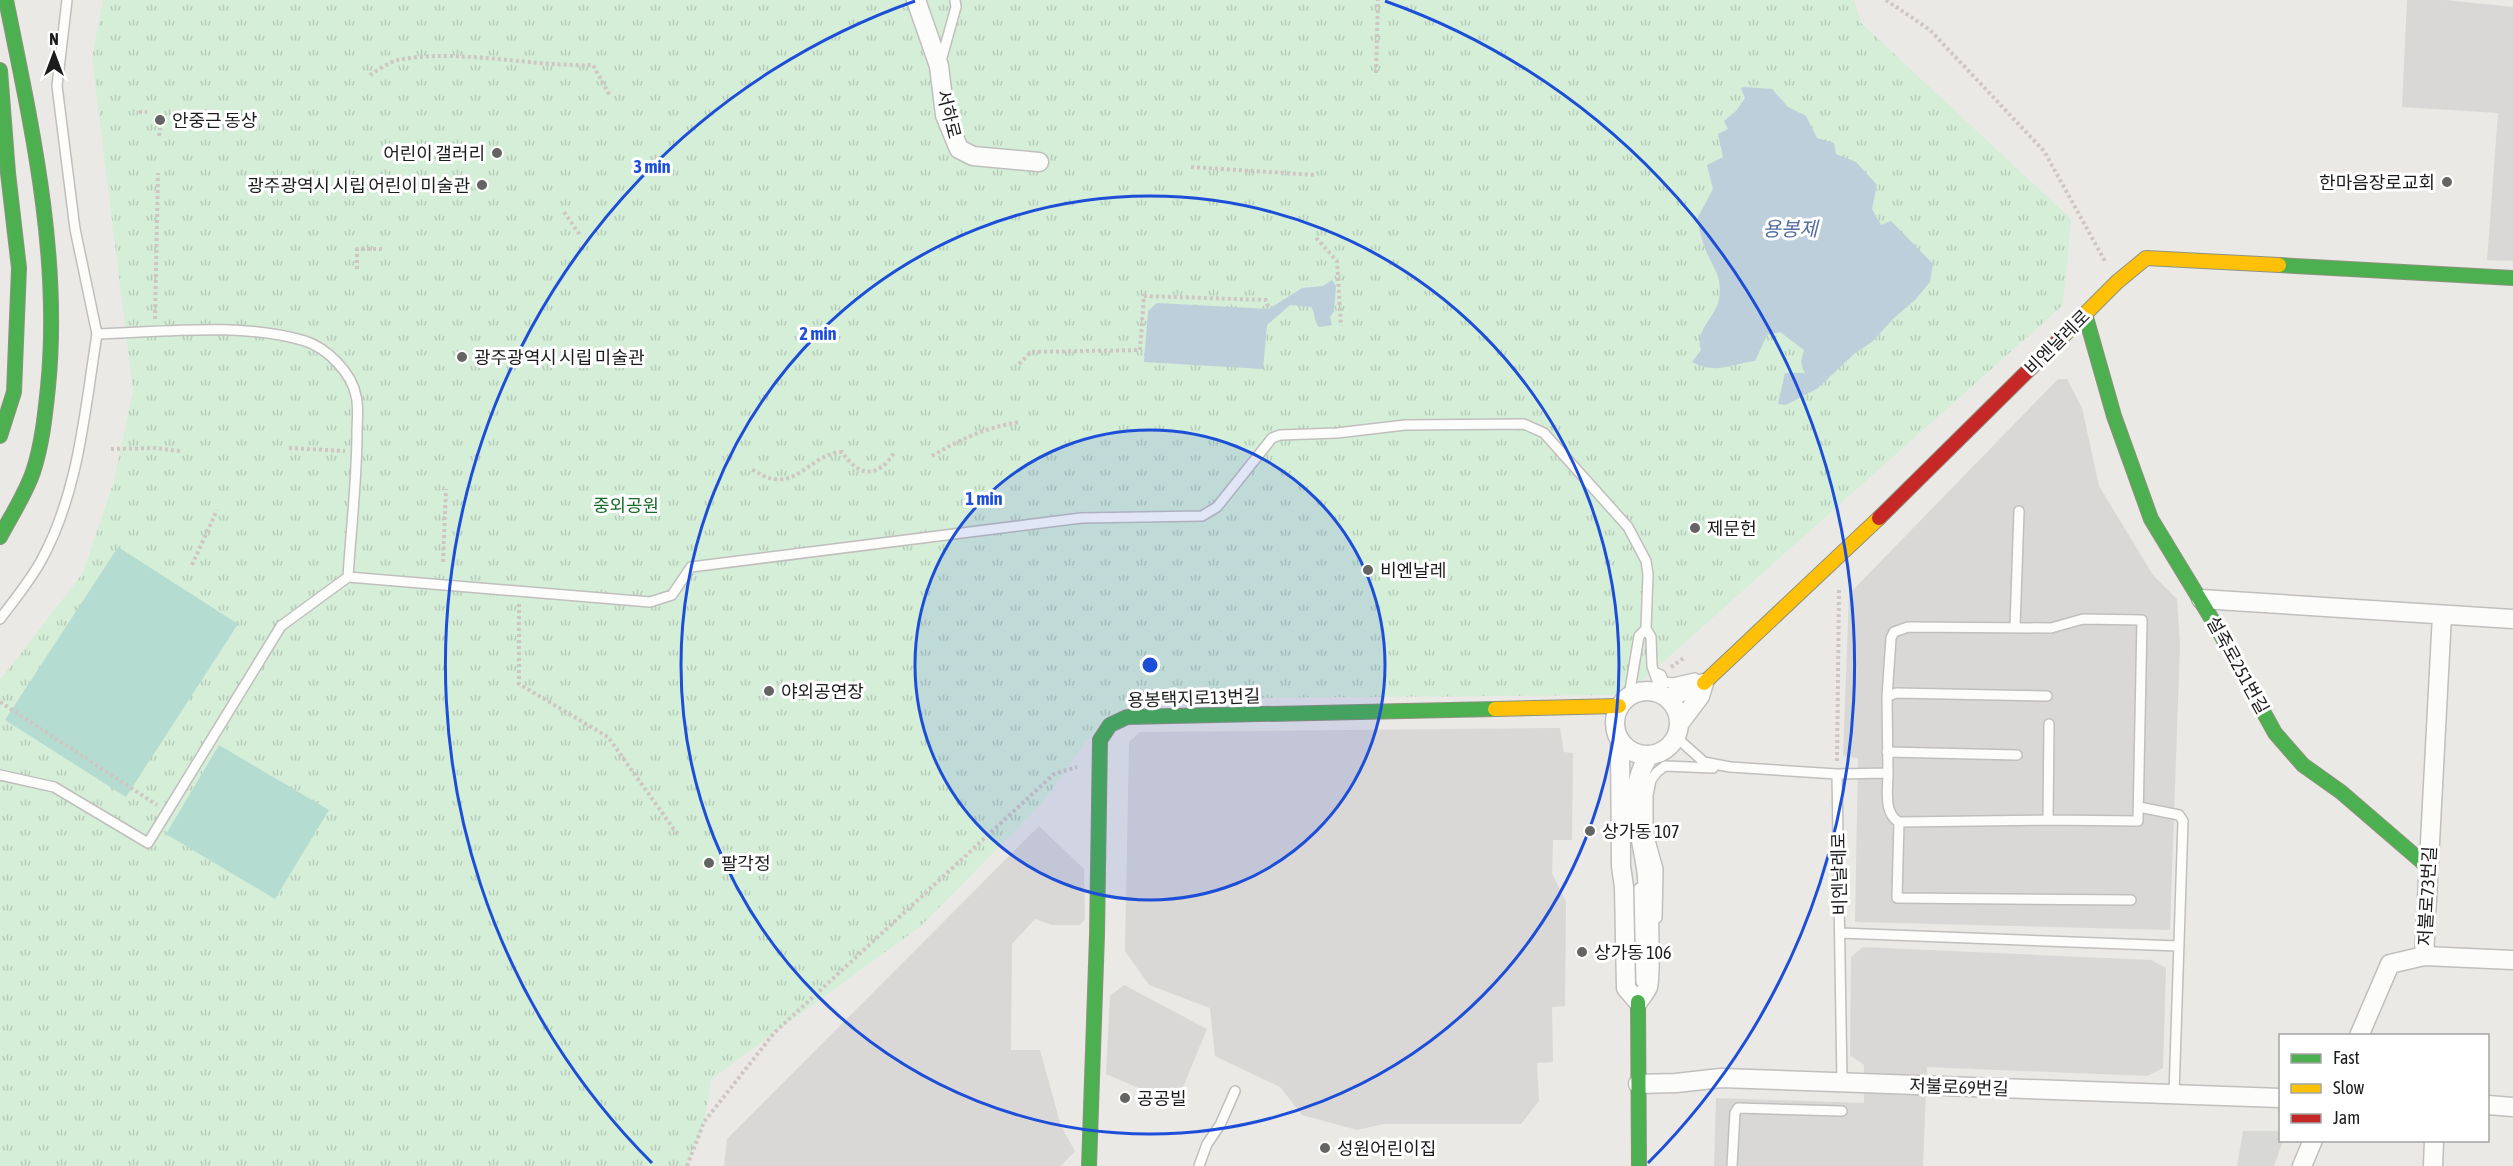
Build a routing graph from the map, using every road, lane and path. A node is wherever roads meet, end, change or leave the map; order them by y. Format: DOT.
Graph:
graph roads {
  1 [pos="6,0"];
  2 [pos="67,0"];
  3 [pos="916,0"];
  4 [pos="955,0"];
  5 [pos="1378,0"];
  6 [pos="1886,0"];
  7 [pos="25,23"];
  8 [pos="939,66"];
  9 [pos="0,70"];
  10 [pos="1376,73"];
  11 [pos="370,75"];
  12 [pos="610,96"];
  13 [pos="139,112"];
  14 [pos="147,112"];
  15 [pos="175,112"];
  16 [pos="182,112"];
  17 [pos="192,112"];
  18 [pos="221,112"];
  19 [pos="160,128"];
  20 [pos="159,136"];
  21 [pos="34,137"];
  22 [pos="0,142"];
  23 [pos="1039,162"];
  24 [pos="1191,167"];
  25 [pos="158,172"];
  26 [pos="8,173"];
  27 [pos="1316,176"];
  28 [pos="564,212"];
  29 [pos="580,235"];
  30 [pos="1316,238"];
  31 [pos="383,249"];
  32 [pos="357,269"];
  33 [pos="2513,278"];
  34 [pos="2117,282"];
  35 [pos="1268,307"];
  36 [pos="2085,314"];
  37 [pos="1341,326"];
  38 [pos="155,332"];
  39 [pos="97,334"];
  40 [pos="1019,364"];
  41 [pos="1020,422"];
  42 [pos="0,436"];
  43 [pos="289,448"];
  44 [pos="111,449"];
  45 [pos="180,451"];
  46 [pos="357,452"];
  47 [pos="894,453"];
  48 [pos="932,456"];
  49 [pos="752,470"];
  50 [pos="446,489"];
  51 [pos="217,510"];
  52 [pos="2019,511"];
  53 [pos="0,537"];
  54 [pos="1836,561"];
  55 [pos="443,562"];
  56 [pos="192,565"];
  57 [pos="348,577"];
  58 [pos="520,591"];
  59 [pos="2201,599"];
  60 [pos="2442,615"];
  61 [pos="0,619"];
  62 [pos="2513,619"];
  63 [pos="2015,627"];
  64 [pos="1646,628"];
  65 [pos="1654,672"];
  66 [pos="1704,683"];
  67 [pos="2047,696"];
  68 [pos="1665,697"];
  69 [pos="1887,697"];
  70 [pos="1624,701"];
  71 [pos="0,702"];
  72 [pos="2049,724"];
  73 [pos="1677,731"];
  74 [pos="1620,740"];
  75 [pos="1887,752"];
  76 [pos="2017,755"];
  77 [pos="1648,757"];
  78 [pos="1088,764"];
  79 [pos="1684,766"];
  80 [pos="1730,767"];
  81 [pos="1888,773"];
  82 [pos="1837,774"];
  83 [pos="0,775"];
  84 [pos="2139,807"];
  85 [pos="167,812"];
  86 [pos="2048,820"];
  87 [pos="1899,822"];
  88 [pos="678,835"];
  89 [pos="2428,867"];
  90 [pos="1639,887"];
  91 [pos="2131,900"];
  92 [pos="1840,933"];
  93 [pos="2178,946"];
  94 [pos="2424,956"];
  95 [pos="2513,960"];
  96 [pos="1643,994"];
  97 [pos="2359,1034"];
  98 [pos="1842,1082"];
  99 [pos="1638,1084"];
  100 [pos="1235,1091"];
  101 [pos="2174,1094"];
  102 [pos="2279,1098"];
  103 [pos="2489,1106"];
  104 [pos="2513,1107"];
  105 [pos="1842,1112"];
  106 [pos="2312,1142"];
  107 [pos="2434,1142"];
  108 [pos="687,1166"];
  109 [pos="1089,1166"];
  110 [pos="1199,1166"];
  111 [pos="1639,1166"];
  112 [pos="1732,1166"];
  113 [pos="2302,1166"];
  114 [pos="2433,1166"];
  1 -- 21 [label="main road"];
  2 -- 39 [label="lane"];
  3 -- 8 [label="street, 서하로"];
  4 -- 8 [label="lane"];
  5 -- 10 [label="path"];
  6 -- 34 [label="path"];
  7 -- 21 [label="main road"];
  8 -- 23 [label="street, 서하로"];
  9 -- 26 [label="main road"];
  11 -- 12 [label="path"];
  13 -- 14 [label="path"];
  15 -- 16 [label="path"];
  17 -- 18 [label="path"];
  19 -- 20 [label="path"];
  21 -- 53 [label="main road"];
  22 -- 26 [label="main road"];
  24 -- 27 [label="path"];
  25 -- 38 [label="path"];
  26 -- 42 [label="main road"];
  28 -- 29 [label="path"];
  30 -- 37 [label="path"];
  31 -- 32 [label="path"];
  33 -- 34 [label="main road, 비엔날레로"];
  34 -- 36 [label="main road, 비엔날레로"];
  35 -- 40 [label="path"];
  36 -- 54 [label="main road, 비엔날레로"];
  36 -- 59 [label="main road"];
  38 -- 39 [label="lane"];
  38 -- 46 [label="lane"];
  39 -- 61 [label="lane"];
  41 -- 48 [label="path"];
  43 -- 46 [label="path"];
  44 -- 45 [label="path"];
  46 -- 57 [label="lane"];
  47 -- 49 [label="path"];
  50 -- 55 [label="path"];
  51 -- 56 [label="path"];
  52 -- 63 [label="lane"];
  54 -- 66 [label="main road, 비엔날레로"];
  54 -- 82 [label="path"];
  57 -- 58 [label="lane"];
  57 -- 85 [label="lane"];
  58 -- 64 [label="lane"];
  58 -- 88 [label="path"];
  59 -- 60 [label="street, 설죽로251번길"];
  59 -- 89 [label="main road, 설죽로251번길"];
  60 -- 62 [label="street, 설죽로251번길"];
  60 -- 89 [label="street, 저불로73번길"];
  63 -- 69 [label="lane"];
  63 -- 84 [label="lane"];
  64 -- 65 [label="lane"];
  64 -- 70 [label="lane"];
  65 -- 66 [label="lane"];
  65 -- 68 [label="lane"];
  66 -- 68 [label="street"];
  66 -- 73 [label="street"];
  67 -- 69 [label="lane"];
  68 -- 70 [label="street"];
  68 -- 73 [label="street"];
  69 -- 75 [label="lane"];
  70 -- 74 [label="street"];
  70 -- 109 [label="main road, 용봉택지로13번길"];
  71 -- 85 [label="path"];
  72 -- 86 [label="lane"];
  73 -- 77 [label="street"];
  73 -- 80 [label="lane"];
  74 -- 77 [label="street"];
  74 -- 96 [label="street"];
  75 -- 76 [label="lane"];
  75 -- 81 [label="lane"];
  77 -- 79 [label="lane"];
  77 -- 96 [label="street"];
  78 -- 108 [label="path"];
  79 -- 80 [label="lane"];
  79 -- 96 [label="lane"];
  80 -- 82 [label="lane"];
  81 -- 82 [label="lane"];
  81 -- 87 [label="lane"];
  82 -- 92 [label="lane, 비엔날레로"];
  83 -- 85 [label="lane"];
  84 -- 86 [label="lane"];
  84 -- 93 [label="lane"];
  86 -- 87 [label="lane"];
  87 -- 91 [label="lane"];
  89 -- 94 [label="street, 저불로73번길"];
  90 -- 96 [label="lane"];
  92 -- 93 [label="lane"];
  92 -- 98 [label="lane, 비엔날레로"];
  93 -- 101 [label="lane"];
  94 -- 95 [label="street, 저불로73번길"];
  94 -- 97 [label="street"];
  96 -- 99 [label="main road"];
  98 -- 99 [label="street, 저불로69번길"];
  98 -- 101 [label="street, 저불로69번길"];
  99 -- 111 [label="main road"];
  100 -- 110 [label="lane"];
  101 -- 102 [label="street, 저불로69번길"];
  103 -- 104 [label="street"];
  105 -- 112 [label="lane"];
  106 -- 113 [label="street"];
  107 -- 114 [label="street"];
}
